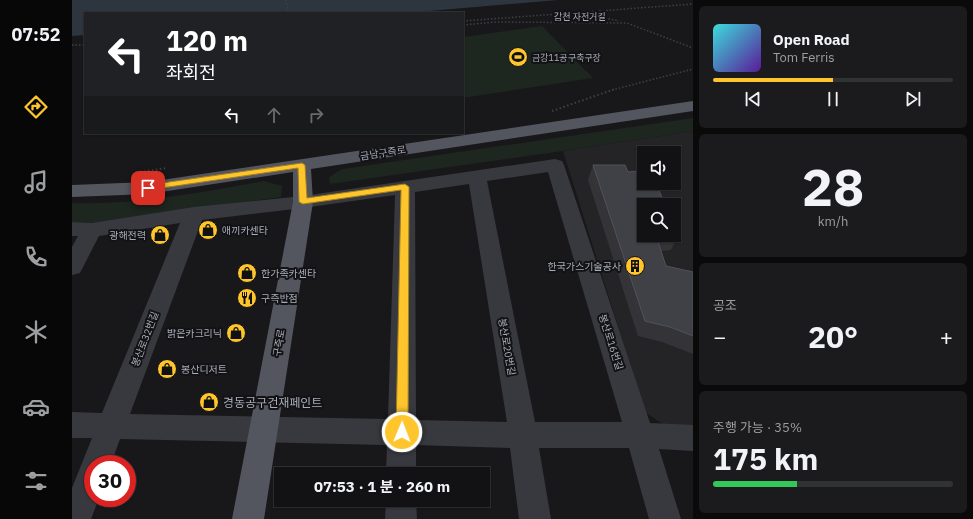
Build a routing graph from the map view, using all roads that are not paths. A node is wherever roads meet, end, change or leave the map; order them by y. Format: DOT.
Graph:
graph roads {
  1 [pos="693,106"];
  2 [pos="302,165"];
  3 [pos="477,176"];
  4 [pos="405,187"];
  5 [pos="72,191"];
  6 [pos="303,202"];
  7 [pos="194,214"];
  8 [pos="82,230"];
  9 [pos="72,267"];
  10 [pos="72,426"];
  11 [pos="111,426"];
  12 [pos="265,429"];
  13 [pos="402,432"];
  14 [pos="523,435"];
  15 [pos="640,435"];
  16 [pos="693,438"];
  17 [pos="100,455"];
  18 [pos="401,467"];
  19 [pos="84,496"];
  20 [pos="401,507"];
  21 [pos="75,519"];
  22 [pos="248,519"];
  23 [pos="401,519"];
  24 [pos="535,519"];
  25 [pos="665,519"];
  1 -- 2 [label="main road, 금남구즉로"];
  2 -- 5 [label="main road, 금남구즉로"];
  2 -- 6 [label="main road, 구즉로"];
  3 -- 4 [label="street"];
  3 -- 14 [label="street, 봉산로20번길"];
  3 -- 15 [label="street, 봉산로16번길"];
  4 -- 6 [label="street"];
  4 -- 13 [label="street"];
  6 -- 7 [label="street"];
  6 -- 12 [label="main road, 구즉로"];
  7 -- 8 [label="street"];
  7 -- 11 [label="street, 봉산로32번길"];
  8 -- 9 [label="street"];
  10 -- 11 [label="street"];
  11 -- 12 [label="street"];
  11 -- 17 [label="street, 봉산로32번길"];
  12 -- 13 [label="street"];
  12 -- 22 [label="main road, 구즉로"];
  13 -- 14 [label="street"];
  13 -- 18 [label="street"];
  14 -- 15 [label="street"];
  14 -- 24 [label="street, 봉산로20번길"];
  15 -- 16 [label="street"];
  15 -- 25 [label="street, 봉산로16번길"];
  19 -- 21 [label="street"];
  20 -- 23 [label="street"];
}
